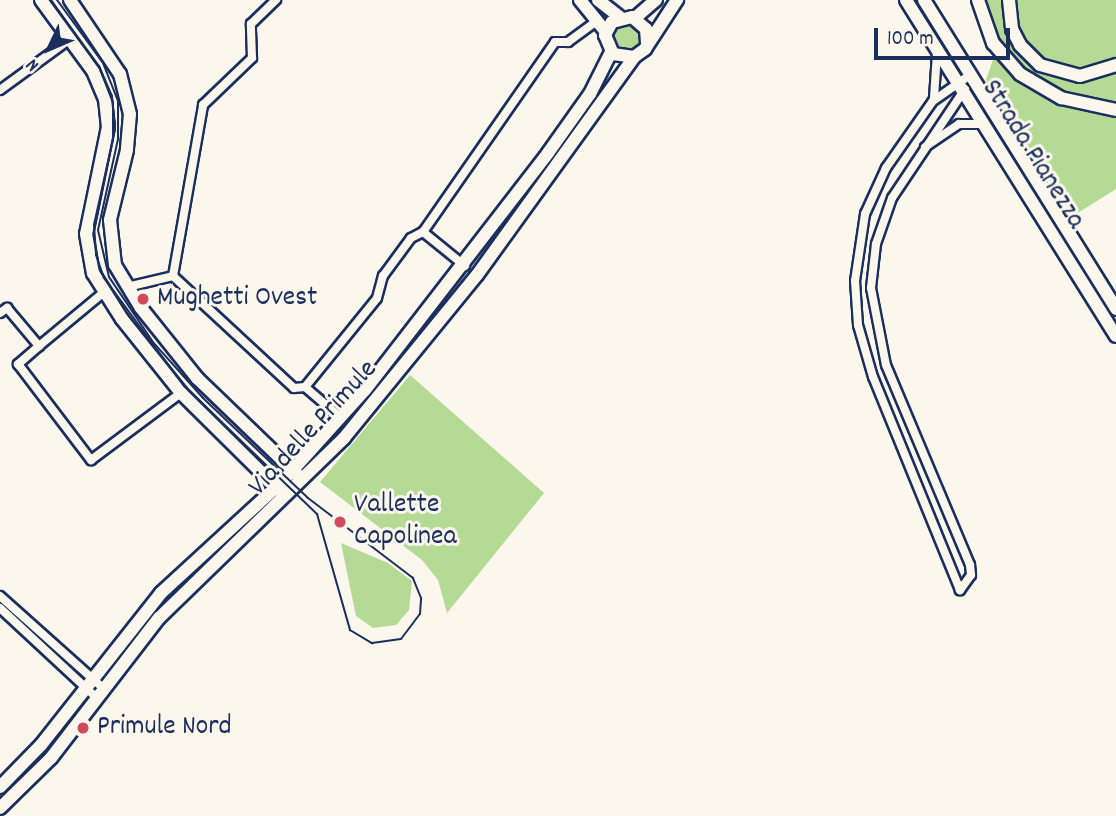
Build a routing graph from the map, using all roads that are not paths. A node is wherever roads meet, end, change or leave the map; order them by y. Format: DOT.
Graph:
graph roads {
  1 [pos="41,0"];
  2 [pos="69,0"];
  3 [pos="276,0"];
  4 [pos="580,0"];
  5 [pos="598,0"];
  6 [pos="656,0"];
  7 [pos="677,0"];
  8 [pos="905,0"];
  9 [pos="924,0"];
  10 [pos="978,0"];
  11 [pos="1009,0"];
  12 [pos="620,17"];
  13 [pos="635,18"];
  14 [pos="597,21"];
  15 [pos="606,32"];
  16 [pos="69,39"];
  17 [pos="647,43"];
  18 [pos="611,51"];
  19 [pos="937,51"];
  20 [pos="634,57"];
  21 [pos="1116,65"];
  22 [pos="972,77"];
  23 [pos="960,87"];
  24 [pos="0,90"];
  25 [pos="933,101"];
  26 [pos="1116,110"];
  27 [pos="984,124"];
  28 [pos="922,149"];
  29 [pos="424,232"];
  30 [pos="465,266"];
  31 [pos="477,275"];
  32 [pos="173,276"];
  33 [pos="127,286"];
  34 [pos="104,292"];
  35 [pos="1116,309"];
  36 [pos="3,311"];
  37 [pos="1116,336"];
  38 [pos="38,346"];
  39 [pos="304,387"];
  40 [pos="181,393"];
  41 [pos="341,418"];
  42 [pos="292,471"];
  43 [pos="304,480"];
  44 [pos="276,487"];
  45 [pos="286,499"];
  46 [pos="0,596"];
  47 [pos="0,608"];
  48 [pos="88,685"];
  49 [pos="101,694"];
  50 [pos="0,787"];
  51 [pos="0,808"];
  1 -- 16 [label="main road"];
  2 -- 33 [label="main road"];
  3 -- 32 [label="street"];
  4 -- 14 [label="main road"];
  5 -- 12 [label="main road"];
  6 -- 13 [label="main road"];
  7 -- 17 [label="main road"];
  8 -- 19 [label="main road, Strada Pianezza"];
  9 -- 22 [label="main road, Strada Pianezza"];
  10 -- 26 [label="main road"];
  11 -- 21 [label="main road"];
  12 -- 13 [label="main road"];
  12 -- 15 [label="main road"];
  13 -- 17 [label="main road"];
  14 -- 15 [label="main road"];
  14 -- 29 [label="street, Via delle Primule"];
  15 -- 18 [label="main road"];
  16 -- 24 [label="street"];
  16 -- 34 [label="main road"];
  17 -- 20 [label="main road"];
  18 -- 20 [label="main road"];
  18 -- 30 [label="main road, Via delle Primule"];
  19 -- 23 [label="main road, Strada Pianezza"];
  19 -- 25 [label="street"];
  20 -- 31 [label="main road, Via delle Primule"];
  22 -- 23 [label="street"];
  22 -- 35 [label="main road, Strada Pianezza"];
  23 -- 25 [label="street"];
  23 -- 27 [label="main road, Strada Pianezza"];
  23 -- 28 [label="street"];
  25 -- 28 [label="street"];
  27 -- 28 [label="street"];
  27 -- 37 [label="main road, Strada Pianezza"];
  29 -- 30 [label="street"];
  29 -- 39 [label="street, Via delle Primule"];
  30 -- 31 [label="main road"];
  30 -- 41 [label="main road, Via delle Primule"];
  31 -- 43 [label="main road, Via delle Primule"];
  32 -- 33 [label="street"];
  32 -- 39 [label="street, Via delle Primule"];
  33 -- 42 [label="main road"];
  34 -- 38 [label="street"];
  34 -- 40 [label="main road"];
  36 -- 38 [label="street"];
  38 -- 40 [label="street"];
  39 -- 41 [label="street, Via delle Primule"];
  40 -- 44 [label="main road"];
  41 -- 42 [label="main road, Via delle Primule"];
  42 -- 43 [label="main road"];
  42 -- 44 [label="main road, Via delle Primule"];
  43 -- 45 [label="main road, Via delle Primule"];
  44 -- 45 [label="main road"];
  44 -- 48 [label="main road, Via delle Primule"];
  45 -- 49 [label="main road, Via delle Primule"];
  46 -- 48 [label="street"];
  47 -- 48 [label="street"];
  48 -- 49 [label="street"];
  48 -- 50 [label="main road, Via delle Primule"];
  49 -- 51 [label="main road, Via delle Primule"];
}
